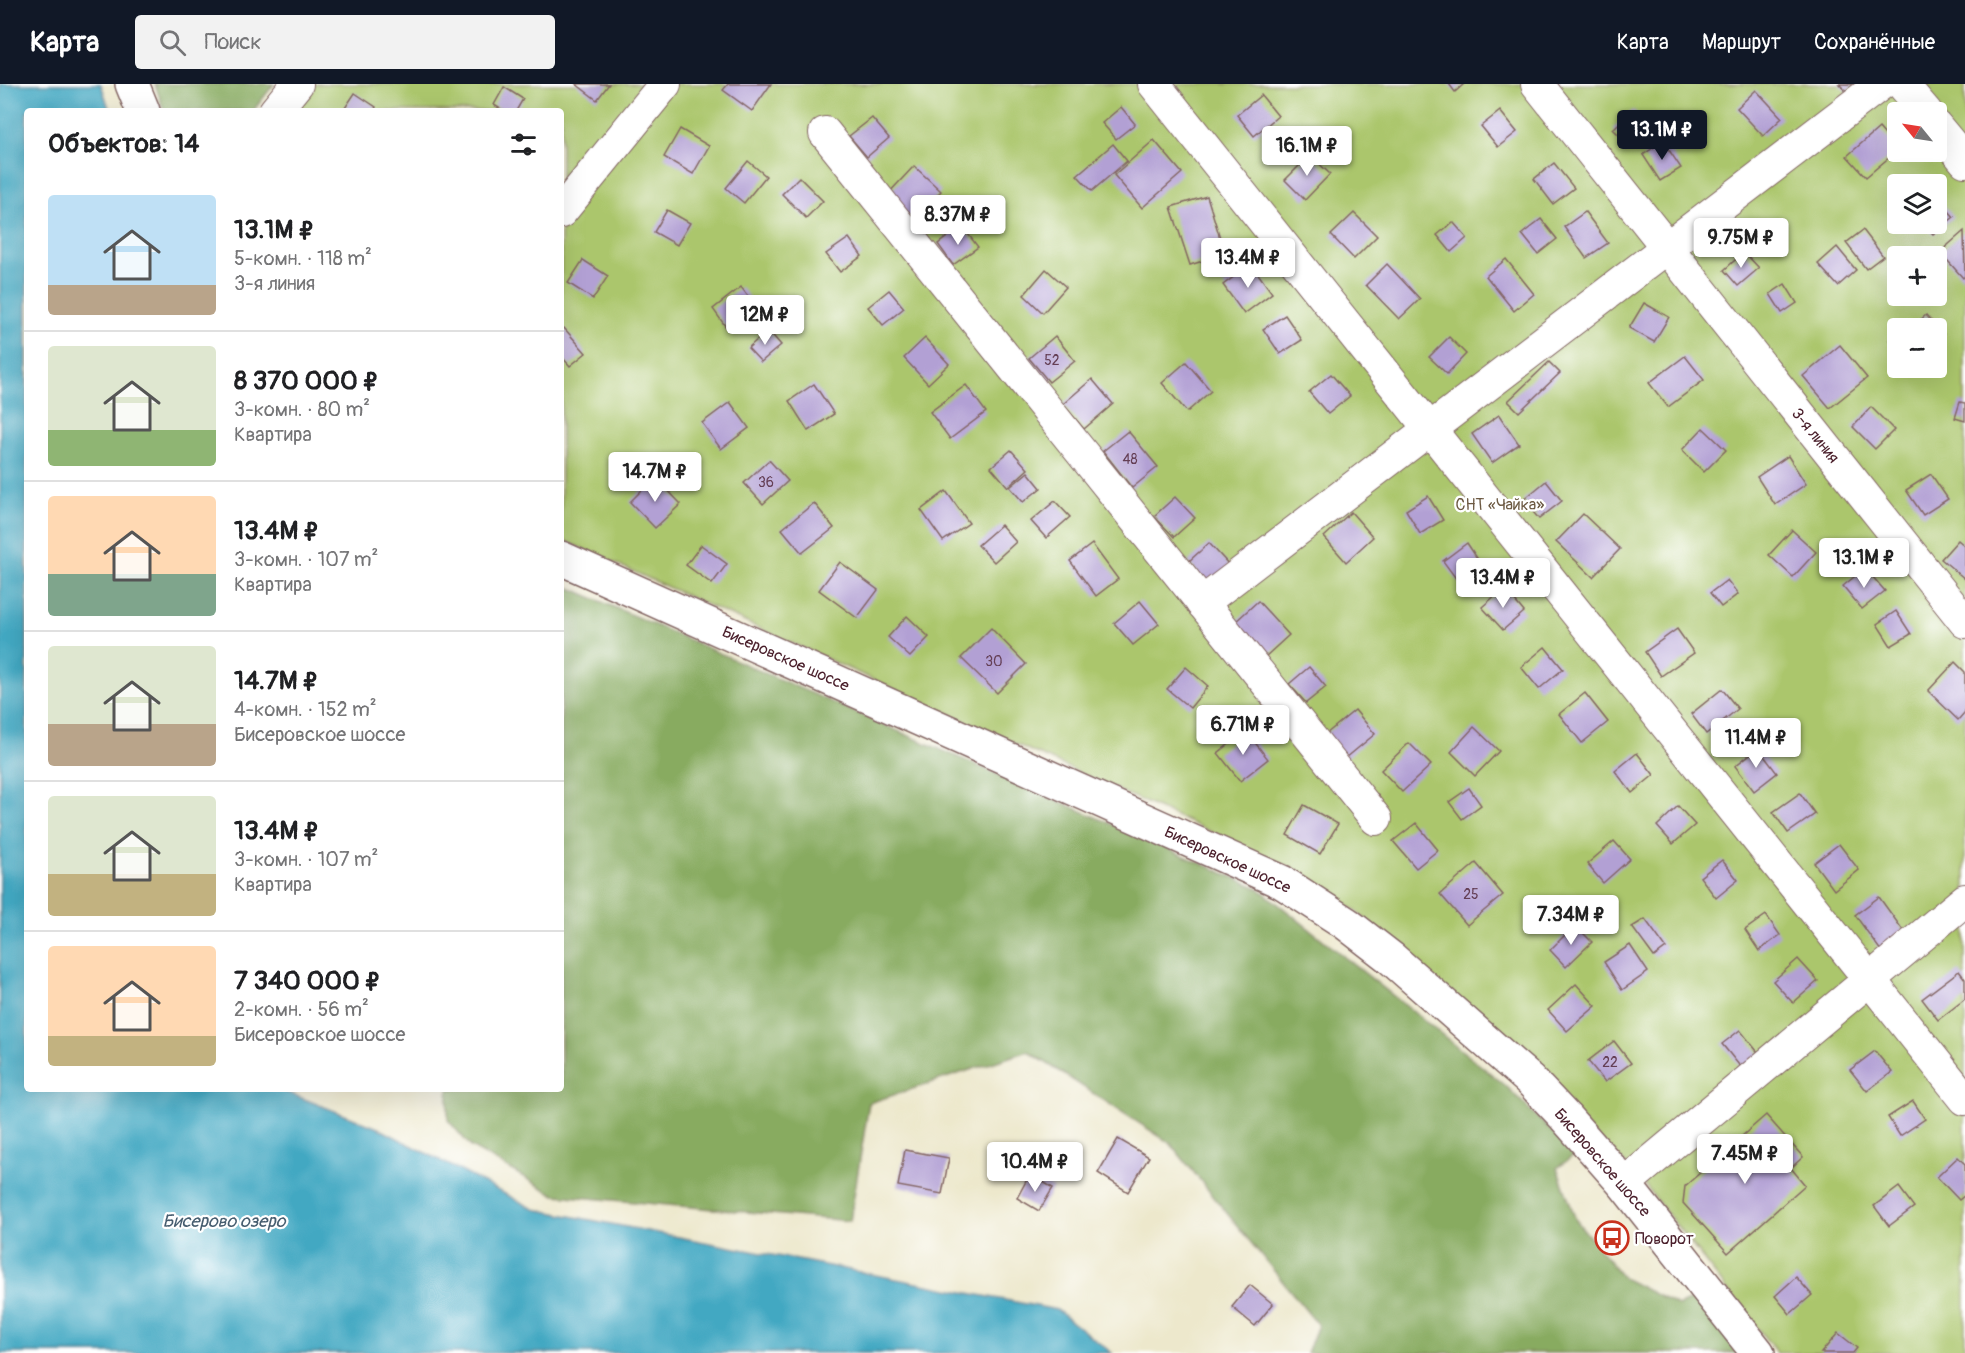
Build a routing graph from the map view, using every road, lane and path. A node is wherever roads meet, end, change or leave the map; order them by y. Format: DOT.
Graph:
graph roads {
  1 [pos="132,84"];
  2 [pos="297,84"];
  3 [pos="665,84"];
  4 [pos="1154,84"];
  5 [pos="1537,84"];
  6 [pos="1881,84"];
  7 [pos="1902,84"];
  8 [pos="1917,102"];
  9 [pos="142,108"];
  10 [pos="277,108"];
  11 [pos="825,133"];
  12 [pos="1947,139"];
  13 [pos="1965,161"];
  14 [pos="564,208"];
  15 [pos="1667,248"];
  16 [pos="1430,429"];
  17 [pos="564,559"];
  18 [pos="1202,603"];
  19 [pos="1965,622"];
  20 [pos="1376,819"];
  21 [pos="1965,900"];
  22 [pos="1870,980"];
  23 [pos="1965,1099"];
  24 [pos="1624,1184"];
  25 [pos="1758,1353"];
  1 -- 9 [label="main road"];
  2 -- 10 [label="street"];
  3 -- 14 [label="street"];
  4 -- 16 [label="street"];
  5 -- 15 [label="street, 3-я линия"];
  6 -- 15 [label="street"];
  7 -- 8 [label="street"];
  11 -- 18 [label="street"];
  12 -- 13 [label="street"];
  15 -- 16 [label="street"];
  15 -- 19 [label="street, 3-я линия"];
  16 -- 18 [label="street"];
  16 -- 22 [label="street"];
  17 -- 24 [label="main road, Бисеровское шоссе"];
  18 -- 20 [label="street"];
  21 -- 22 [label="street"];
  22 -- 23 [label="street"];
  22 -- 24 [label="street"];
  24 -- 25 [label="main road, Бисеровское шоссе"];
}
